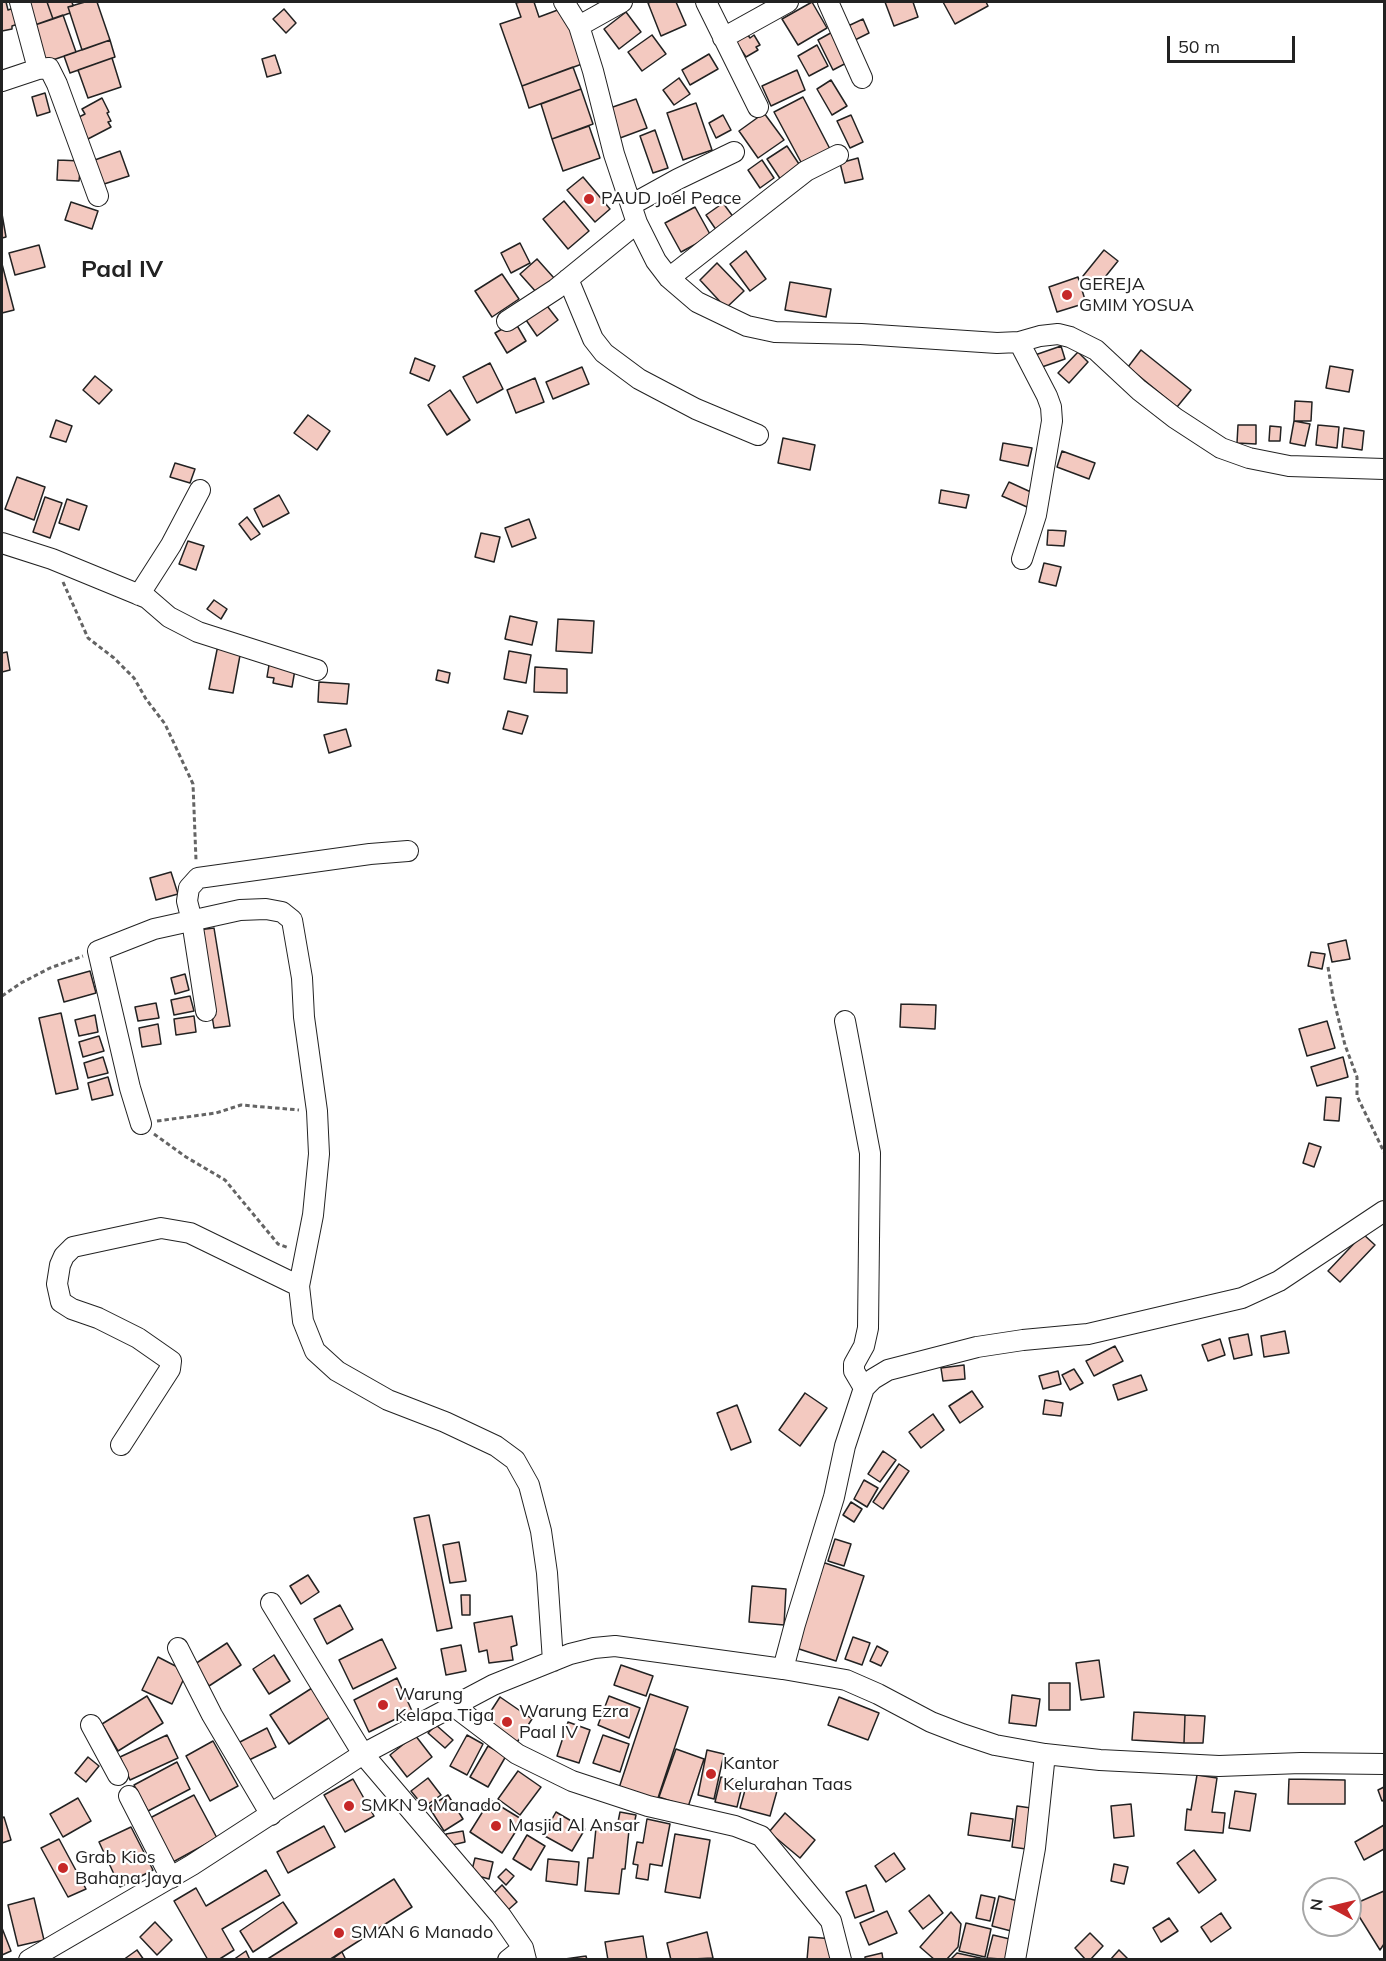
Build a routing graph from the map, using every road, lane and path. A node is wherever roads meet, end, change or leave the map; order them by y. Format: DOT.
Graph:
graph roads {
  1 [pos="20,2"];
  2 [pos="564,2"];
  3 [pos="622,2"];
  4 [pos="706,2"];
  5 [pos="788,2"];
  6 [pos="828,2"];
  7 [pos="579,26"];
  8 [pos="723,38"];
  9 [pos="38,69"];
  10 [pos="862,78"];
  11 [pos="2,81"];
  12 [pos="758,107"];
  13 [pos="734,152"];
  14 [pos="838,155"];
  15 [pos="98,195"];
  16 [pos="634,214"];
  17 [pos="669,278"];
  18 [pos="568,279"];
  19 [pos="507,321"];
  20 [pos="1019,342"];
  21 [pos="758,435"];
  22 [pos="1384,469"];
  23 [pos="200,490"];
  24 [pos="2,543"];
  25 [pos="52,559"];
  26 [pos="1022,559"];
  27 [pos="139,595"];
  28 [pos="317,670"];
  29 [pos="408,851"];
  30 [pos="198,878"];
  31 [pos="192,921"];
  32 [pos="98,951"];
  33 [pos="1328,968"];
  34 [pos="2,996"];
  35 [pos="206,1011"];
  36 [pos="845,1021"];
  37 [pos="317,1111"];
  38 [pos="141,1124"];
  39 [pos="1384,1152"];
  40 [pos="1384,1211"];
  41 [pos="305,1255"];
  42 [pos="299,1286"];
  43 [pos="864,1388"];
  44 [pos="121,1445"];
  45 [pos="271,1603"];
  46 [pos="178,1648"];
  47 [pos="553,1661"];
  48 [pos="783,1669"];
  49 [pos="455,1707"];
  50 [pos="91,1725"];
  51 [pos="363,1754"];
  52 [pos="1044,1754"];
  53 [pos="1384,1764"];
  54 [pos="118,1775"];
  55 [pos="129,1796"];
  56 [pos="271,1815"];
  57 [pos="171,1878"];
  58 [pos="519,1956"];
  59 [pos="29,1959"];
  60 [pos="841,1959"];
  61 [pos="1016,1959"];
  1 -- 9 [label="street"];
  2 -- 7 [label="street"];
  3 -- 7 [label="street"];
  4 -- 8 [label="street"];
  5 -- 8 [label="street"];
  6 -- 10 [label="street"];
  7 -- 16 [label="street"];
  8 -- 12 [label="street"];
  9 -- 11 [label="street"];
  9 -- 15 [label="street"];
  13 -- 16 [label="street"];
  14 -- 17 [label="street"];
  16 -- 17 [label="street"];
  16 -- 18 [label="street"];
  17 -- 20 [label="street"];
  18 -- 19 [label="street"];
  18 -- 21 [label="street"];
  20 -- 22 [label="street"];
  20 -- 26 [label="street"];
  23 -- 27 [label="street"];
  24 -- 25 [label="street"];
  25 -- 27 [label="street"];
  25 -- 30 [label="path"];
  27 -- 28 [label="street"];
  29 -- 30 [label="street"];
  30 -- 31 [label="street"];
  31 -- 32 [label="street"];
  31 -- 35 [label="street"];
  31 -- 37 [label="street"];
  32 -- 34 [label="path"];
  32 -- 38 [label="street"];
  33 -- 39 [label="path"];
  36 -- 43 [label="street"];
  37 -- 38 [label="path"];
  37 -- 41 [label="street"];
  38 -- 41 [label="path"];
  40 -- 43 [label="street"];
  41 -- 42 [label="street"];
  42 -- 44 [label="street"];
  42 -- 47 [label="street"];
  43 -- 48 [label="street"];
  45 -- 51 [label="street"];
  46 -- 56 [label="street"];
  47 -- 48 [label="street"];
  47 -- 49 [label="street"];
  48 -- 52 [label="street"];
  49 -- 51 [label="street"];
  49 -- 60 [label="street"];
  50 -- 54 [label="street"];
  51 -- 56 [label="street"];
  51 -- 58 [label="street"];
  52 -- 53 [label="street"];
  52 -- 61 [label="street"];
  55 -- 57 [label="street"];
  56 -- 57 [label="street"];
  57 -- 59 [label="street"];
}
